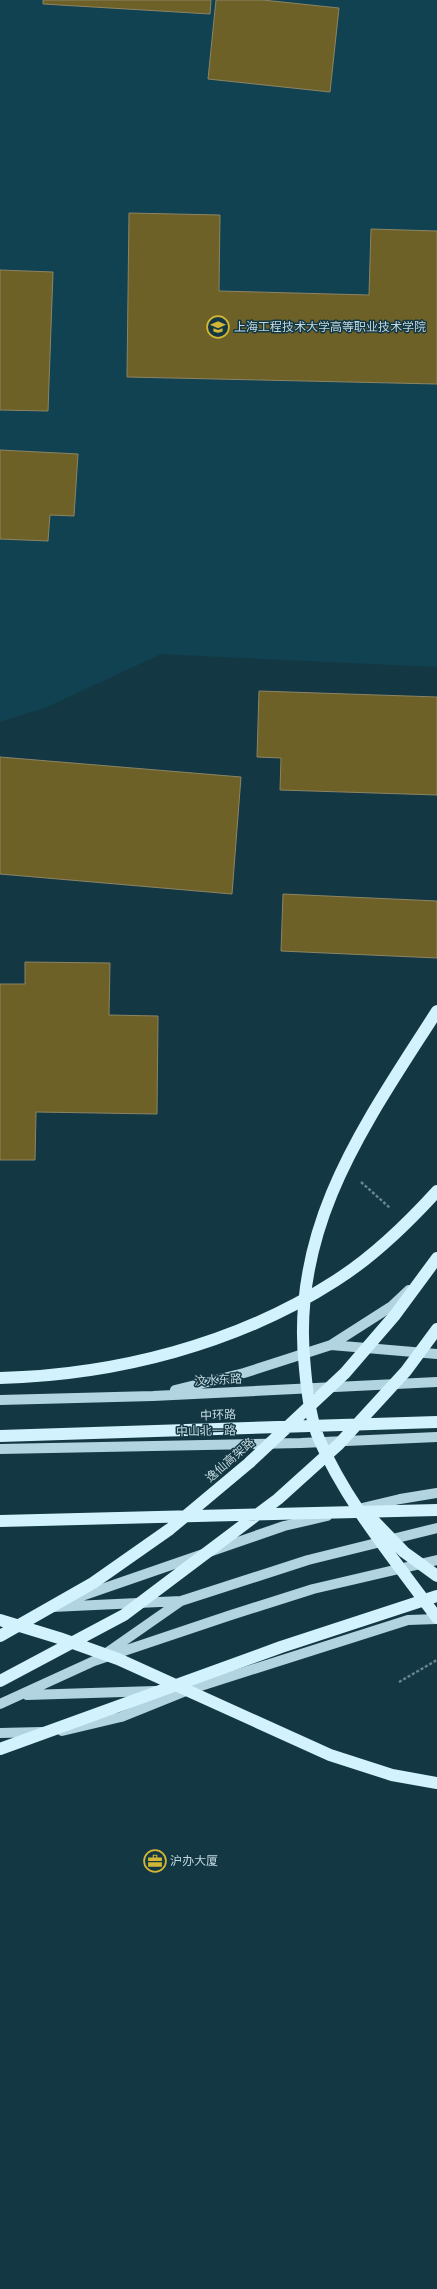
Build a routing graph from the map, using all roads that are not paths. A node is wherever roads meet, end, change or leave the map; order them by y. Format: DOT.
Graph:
graph roads {
  1 [pos="437,1011"];
  2 [pos="437,1191"];
  3 [pos="437,1258"];
  4 [pos="437,1264"];
  5 [pos="437,1329"];
  6 [pos="331,1345"];
  7 [pos="437,1354"];
  8 [pos="0,1378"];
  9 [pos="437,1382"];
  10 [pos="153,1396"];
  11 [pos="0,1400"];
  12 [pos="437,1422"];
  13 [pos="0,1436"];
  14 [pos="437,1437"];
  15 [pos="0,1449"];
  16 [pos="437,1493"];
  17 [pos="348,1494"];
  18 [pos="437,1510"];
  19 [pos="0,1521"];
  20 [pos="437,1528"];
  21 [pos="437,1560"];
  22 [pos="437,1576"];
  23 [pos="437,1596"];
  24 [pos="180,1601"];
  25 [pos="51,1606"];
  26 [pos="437,1618"];
  27 [pos="0,1620"];
  28 [pos="0,1628"];
  29 [pos="0,1636"];
  30 [pos="94,1661"];
  31 [pos="0,1681"];
  32 [pos="188,1690"];
  33 [pos="23,1695"];
  34 [pos="0,1704"];
  35 [pos="0,1733"];
  36 [pos="0,1749"];
  37 [pos="437,1783"];
  1 -- 17 [label="highway"];
  2 -- 8 [label="highway"];
  3 -- 29 [label="highway, 逸仙高架路"];
  4 -- 6 [label="main road"];
  5 -- 31 [label="highway"];
  6 -- 7 [label="main road"];
  6 -- 10 [label="main road"];
  9 -- 10 [label="main road, 汶水东路"];
  10 -- 11 [label="main road, 汶水东路"];
  12 -- 13 [label="highway, 中环路"];
  14 -- 15 [label="main road, 中山北一路"];
  16 -- 25 [label="main road"];
  17 -- 22 [label="highway"];
  17 -- 26 [label="highway"];
  18 -- 19 [label="highway"];
  20 -- 24 [label="main road"];
  21 -- 30 [label="main road"];
  23 -- 36 [label="highway"];
  24 -- 25 [label="main road"];
  24 -- 30 [label="main road"];
  25 -- 28 [label="main road"];
  26 -- 32 [label="main road"];
  27 -- 37 [label="highway"];
  30 -- 33 [label="main road"];
  32 -- 33 [label="main road"];
  32 -- 35 [label="main road"];
  33 -- 34 [label="main road"];
}
